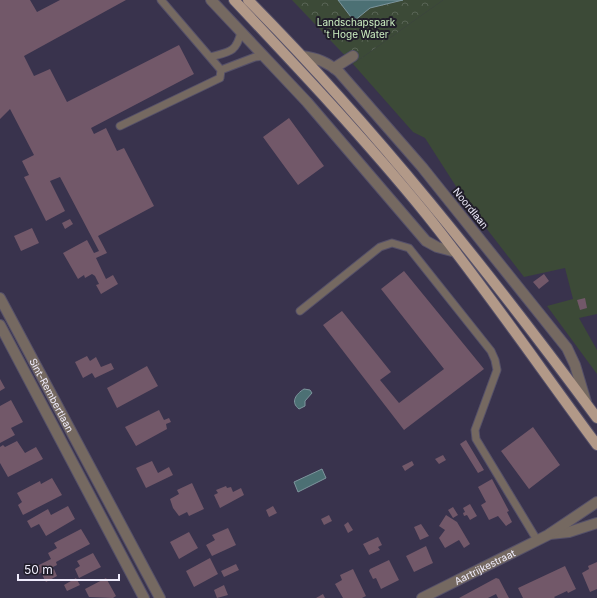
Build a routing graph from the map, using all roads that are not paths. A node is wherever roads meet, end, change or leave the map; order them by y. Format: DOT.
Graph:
graph roads {
  1 [pos="161,0"];
  2 [pos="211,0"];
  3 [pos="234,0"];
  4 [pos="248,0"];
  5 [pos="241,32"];
  6 [pos="210,56"];
  7 [pos="265,56"];
  8 [pos="302,56"];
  9 [pos="353,56"];
  10 [pos="334,68"];
  11 [pos="221,70"];
  12 [pos="120,126"];
  13 [pos="456,252"];
  14 [pos="0,298"];
  15 [pos="300,311"];
  16 [pos="16,328"];
  17 [pos="2,330"];
  18 [pos="588,405"];
  19 [pos="597,418"];
  20 [pos="597,445"];
  21 [pos="88,462"];
  22 [pos="76,469"];
  23 [pos="597,502"];
  24 [pos="597,523"];
  25 [pos="548,535"];
  26 [pos="537,540"];
  27 [pos="137,554"];
  28 [pos="124,561"];
  29 [pos="144,598"];
  30 [pos="160,598"];
  31 [pos="422,598"];
  1 -- 6 [label="lane"];
  2 -- 5 [label="street"];
  3 -- 13 [label="main road"];
  4 -- 8 [label="main road, Noordlaan"];
  5 -- 6 [label="lane"];
  5 -- 7 [label="street"];
  6 -- 11 [label="lane"];
  7 -- 11 [label="lane"];
  7 -- 13 [label="street"];
  8 -- 10 [label="street, Noordlaan"];
  8 -- 18 [label="main road, Noordlaan"];
  9 -- 10 [label="street"];
  10 -- 18 [label="street, Noordlaan"];
  11 -- 12 [label="lane"];
  13 -- 20 [label="main road"];
  14 -- 16 [label="street, Sint-Rembertlaan"];
  15 -- 26 [label="lane"];
  16 -- 17 [label="street, Sint-Rembertlaan"];
  16 -- 21 [label="street, Sint-Rembertlaan"];
  17 -- 22 [label="street, Sint-Rembertlaan"];
  18 -- 19 [label="main road, Noordlaan"];
  21 -- 22 [label="street"];
  21 -- 27 [label="street, Sint-Rembertlaan"];
  22 -- 28 [label="street, Sint-Rembertlaan"];
  23 -- 25 [label="street, Aartrijkestraat"];
  24 -- 25 [label="street, Aartrijkestraat"];
  25 -- 26 [label="street, Aartrijkestraat"];
  26 -- 31 [label="street, Aartrijkestraat"];
  27 -- 28 [label="street"];
  27 -- 30 [label="street, Sint-Rembertlaan"];
  28 -- 29 [label="street, Sint-Rembertlaan"];
}
